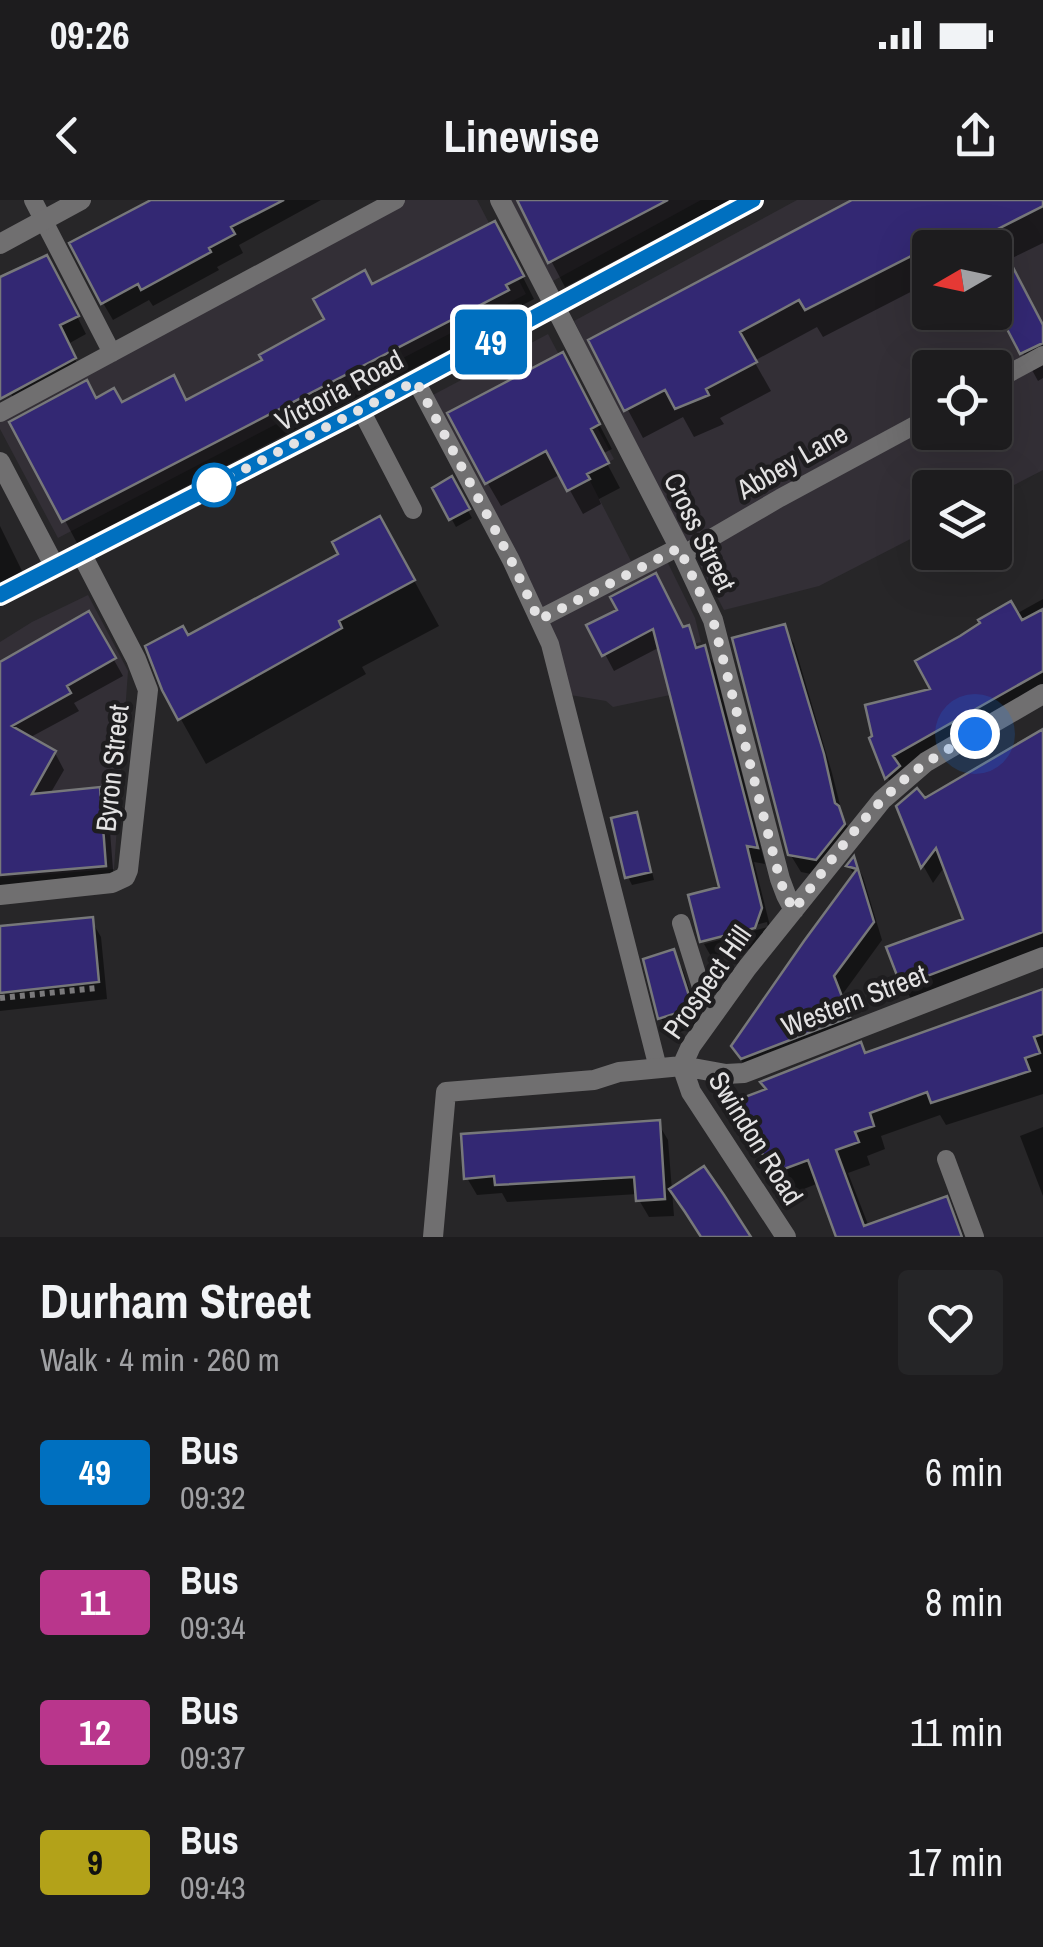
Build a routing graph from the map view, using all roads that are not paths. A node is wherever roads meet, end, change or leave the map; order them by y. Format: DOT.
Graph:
graph roads {
  1 [pos="33,200"];
  2 [pos="81,200"];
  3 [pos="396,200"];
  4 [pos="500,200"];
  5 [pos="753,200"];
  6 [pos="43,220"];
  7 [pos="0,244"];
  8 [pos="554,307"];
  9 [pos="112,353"];
  10 [pos="1043,356"];
  11 [pos="1012,373"];
  12 [pos="416,381"];
  13 [pos="361,410"];
  14 [pos="0,413"];
  15 [pos="912,426"];
  16 [pos="0,462"];
  17 [pos="412,510"];
  18 [pos="680,551"];
  19 [pos="81,553"];
  20 [pos="55,566"];
  21 [pos="0,596"];
  22 [pos="539,620"];
  23 [pos="1043,694"];
  24 [pos="0,896"];
  25 [pos="794,910"];
  26 [pos="681,922"];
  27 [pos="1043,957"];
  28 [pos="714,1015"];
  29 [pos="682,1066"];
  30 [pos="658,1068"];
  31 [pos="946,1159"];
  32 [pos="433,1237"];
  33 [pos="786,1237"];
  34 [pos="974,1237"];
  1 -- 6 [label="lane"];
  2 -- 6 [label="street"];
  3 -- 9 [label="lane"];
  4 -- 8 [label="street, Cross Street"];
  5 -- 8 [label="street, Victoria Road"];
  6 -- 7 [label="street"];
  6 -- 9 [label="lane"];
  8 -- 12 [label="street, Victoria Road"];
  8 -- 18 [label="street, Cross Street"];
  9 -- 14 [label="lane"];
  10 -- 11 [label="lane"];
  12 -- 13 [label="street, Victoria Road"];
  12 -- 22 [label="lane"];
  13 -- 17 [label="lane"];
  13 -- 19 [label="street, Victoria Road"];
  15 -- 18 [label="lane, Abbey Lane"];
  16 -- 20 [label="street"];
  18 -- 22 [label="lane, Abbey Lane"];
  18 -- 25 [label="street, Cross Street"];
  19 -- 20 [label="street, Victoria Road"];
  19 -- 24 [label="street, Byron Street"];
  20 -- 21 [label="street, Victoria Road"];
  22 -- 30 [label="lane"];
  23 -- 25 [label="street, Prospect Hill"];
  25 -- 28 [label="street, Prospect Hill"];
  26 -- 28 [label="lane"];
  27 -- 29 [label="street, Western Street"];
  28 -- 29 [label="street, Prospect Hill"];
  29 -- 30 [label="street, Western Street"];
  29 -- 33 [label="street, Swindon Road"];
  30 -- 32 [label="street, Western Street"];
  31 -- 34 [label="lane"];
}
